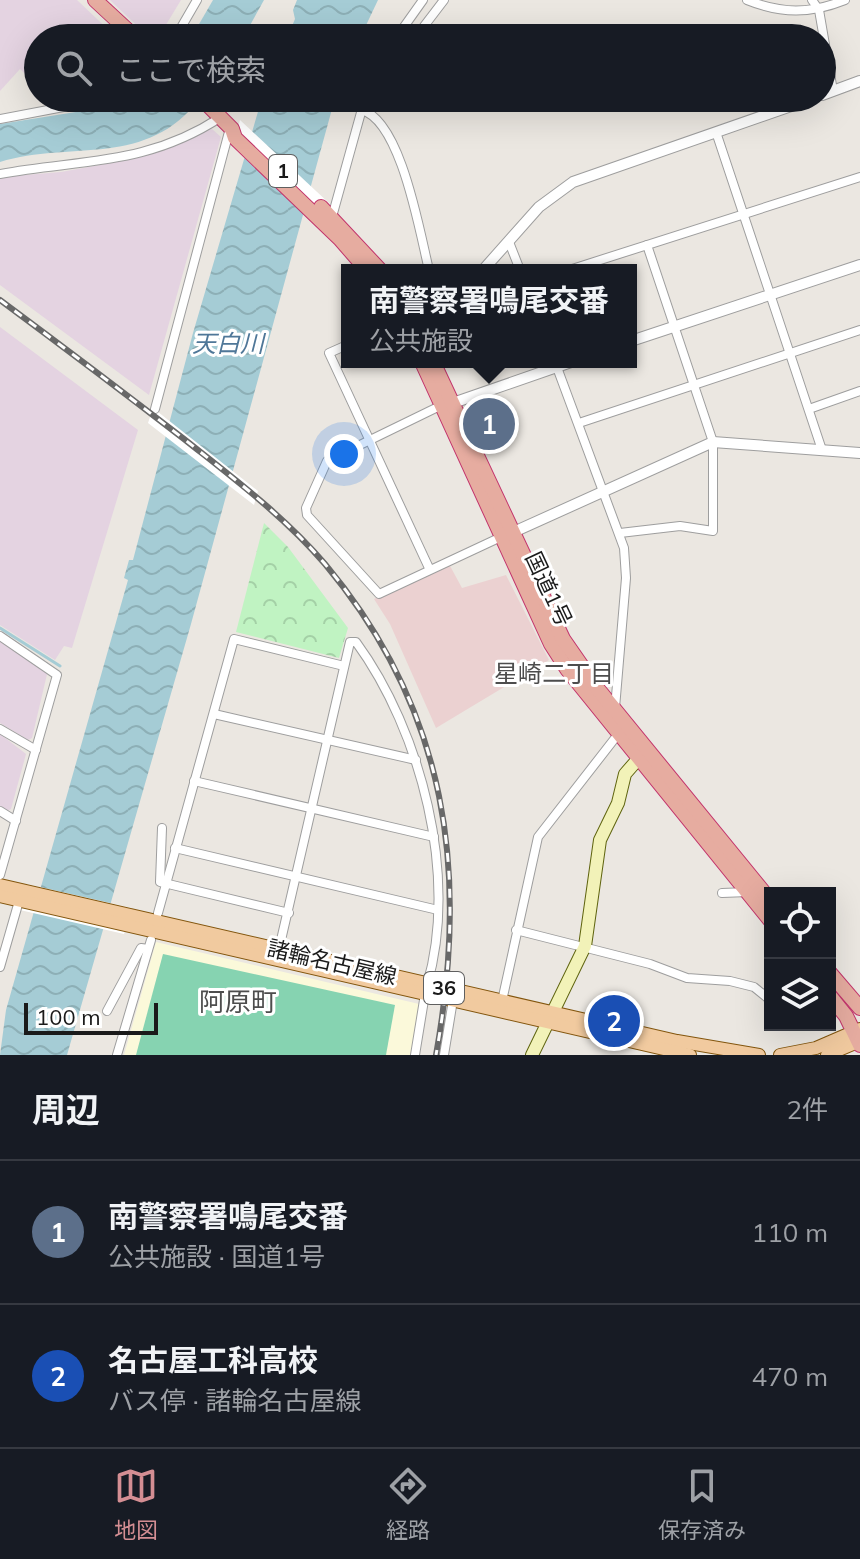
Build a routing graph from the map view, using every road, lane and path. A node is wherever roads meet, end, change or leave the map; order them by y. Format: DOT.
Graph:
graph roads {
  1 [pos="95,0"];
  2 [pos="197,0"];
  3 [pos="423,0"];
  4 [pos="444,0"];
  5 [pos="747,0"];
  6 [pos="812,0"];
  7 [pos="845,0"];
  8 [pos="819,10"];
  9 [pos="121,24"];
  10 [pos="183,24"];
  11 [pos="406,24"];
  12 [pos="426,24"];
  13 [pos="820,24"];
  14 [pos="860,81"];
  15 [pos="836,90"];
  16 [pos="37,112"];
  17 [pos="362,112"];
  18 [pos="366,112"];
  19 [pos="777,112"];
  20 [pos="0,119"];
  21 [pos="224,121"];
  22 [pos="717,135"];
  23 [pos="0,174"];
  24 [pos="860,177"];
  25 [pos="744,214"];
  26 [pos="328,218"];
  27 [pos="509,242"];
  28 [pos="647,245"];
  29 [pos="362,264"];
  30 [pos="374,264"];
  31 [pos="428,264"];
  32 [pos="489,264"];
  33 [pos="518,264"];
  34 [pos="588,264"];
  35 [pos="860,265"];
  36 [pos="770,294"];
  37 [pos="675,326"];
  38 [pos="860,330"];
  39 [pos="637,339"];
  40 [pos="341,348"];
  41 [pos="790,353"];
  42 [pos="426,368"];
  43 [pos="435,368"];
  44 [pos="545,368"];
  45 [pos="558,368"];
  46 [pos="694,385"];
  47 [pos="860,391"];
  48 [pos="448,404"];
  49 [pos="155,409"];
  50 [pos="809,409"];
  51 [pos="579,423"];
  52 [pos="369,439"];
  53 [pos="713,442"];
  54 [pos="822,450"];
  55 [pos="860,453"];
  56 [pos="605,493"];
  57 [pos="620,533"];
  58 [pos="506,535"];
  59 [pos="429,568"];
  60 [pos="0,636"];
  61 [pos="344,666"];
  62 [pos="615,706"];
  63 [pos="214,714"];
  64 [pos="0,729"];
  65 [pos="619,735"];
  66 [pos="327,738"];
  67 [pos="36,750"];
  68 [pos="639,758"];
  69 [pos="416,760"];
  70 [pos="194,781"];
  71 [pos="311,808"];
  72 [pos="0,811"];
  73 [pos="16,821"];
  74 [pos="162,828"];
  75 [pos="434,837"];
  76 [pos="175,848"];
  77 [pos="0,875"];
  78 [pos="296,877"];
  79 [pos="165,883"];
  80 [pos="0,885"];
  81 [pos="748,892"];
  82 [pos="764,892"];
  83 [pos="722,893"];
  84 [pos="0,896"];
  85 [pos="22,898"];
  86 [pos="438,910"];
  87 [pos="764,912"];
  88 [pos="158,913"];
  89 [pos="289,913"];
  90 [pos="516,930"];
  91 [pos="585,946"];
  92 [pos="278,955"];
  93 [pos="0,967"];
  94 [pos="836,980"];
  95 [pos="426,989"];
  96 [pos="764,995"];
  97 [pos="453,1000"];
  98 [pos="502,1001"];
  99 [pos="836,1005"];
  100 [pos="860,1008"];
  101 [pos="107,1011"];
  102 [pos="552,1018"];
  103 [pos="859,1038"];
  104 [pos="117,1055"];
  105 [pos="415,1055"];
  106 [pos="444,1055"];
  107 [pos="532,1055"];
  108 [pos="690,1055"];
  109 [pos="759,1055"];
  110 [pos="780,1055"];
  111 [pos="827,1055"];
  1 -- 9 [label="highway"];
  2 -- 10 [label="street"];
  3 -- 11 [label="street"];
  4 -- 12 [label="street"];
  5 -- 8 [label="street"];
  6 -- 8 [label="street"];
  7 -- 8 [label="street"];
  8 -- 13 [label="street"];
  14 -- 15 [label="street"];
  16 -- 20 [label="street"];
  17 -- 26 [label="street"];
  18 -- 31 [label="street"];
  19 -- 22 [label="street"];
  21 -- 23 [label="street"];
  21 -- 26 [label="highway, 1"];
  21 -- 49 [label="street"];
  22 -- 25 [label="street"];
  22 -- 27 [label="street"];
  24 -- 25 [label="street"];
  25 -- 28 [label="street"];
  25 -- 36 [label="street"];
  26 -- 29 [label="highway, 1"];
  26 -- 30 [label="highway, 1"];
  27 -- 32 [label="street"];
  27 -- 33 [label="street"];
  28 -- 34 [label="street"];
  28 -- 37 [label="street"];
  35 -- 36 [label="street"];
  36 -- 37 [label="street"];
  36 -- 41 [label="street"];
  37 -- 39 [label="street"];
  37 -- 46 [label="street"];
  38 -- 41 [label="street"];
  40 -- 52 [label="street"];
  41 -- 46 [label="street"];
  41 -- 50 [label="street"];
  42 -- 48 [label="highway, 国道1号"];
  43 -- 48 [label="highway, 国道1号"];
  44 -- 48 [label="street"];
  45 -- 51 [label="street"];
  46 -- 51 [label="street"];
  46 -- 53 [label="street"];
  47 -- 50 [label="street"];
  48 -- 52 [label="street"];
  48 -- 58 [label="highway, 国道1号"];
  50 -- 54 [label="street"];
  51 -- 56 [label="street"];
  52 -- 59 [label="street"];
  52 -- 59 [label="street"];
  53 -- 54 [label="street"];
  53 -- 56 [label="street"];
  53 -- 57 [label="street"];
  54 -- 55 [label="street"];
  56 -- 57 [label="street"];
  56 -- 58 [label="street"];
  57 -- 62 [label="street"];
  58 -- 59 [label="street"];
  58 -- 62 [label="highway, 国道1号"];
  58 -- 65 [label="highway, 国道1号"];
  60 -- 67 [label="street"];
  61 -- 63 [label="street"];
  61 -- 66 [label="street"];
  61 -- 69 [label="street"];
  62 -- 65 [label="street"];
  62 -- 82 [label="highway, 国道1号"];
  63 -- 66 [label="street"];
  63 -- 70 [label="street"];
  64 -- 67 [label="street"];
  65 -- 68 [label="highway, 国道1号"];
  65 -- 90 [label="street"];
  66 -- 69 [label="street"];
  66 -- 71 [label="street"];
  67 -- 73 [label="street"];
  68 -- 81 [label="highway, 国道1号"];
  68 -- 91 [label="main road"];
  69 -- 75 [label="street"];
  70 -- 71 [label="street"];
  70 -- 76 [label="street"];
  71 -- 75 [label="street"];
  71 -- 78 [label="street"];
  72 -- 73 [label="street"];
  73 -- 77 [label="street"];
  74 -- 79 [label="street"];
  75 -- 86 [label="street"];
  76 -- 78 [label="street"];
  76 -- 79 [label="street"];
  78 -- 86 [label="street"];
  78 -- 89 [label="street"];
  79 -- 88 [label="street"];
  79 -- 89 [label="street"];
  80 -- 85 [label="main road, 諸輪名古屋線 / 36"];
  81 -- 83 [label="street"];
  81 -- 87 [label="highway, 国道1号"];
  84 -- 85 [label="main road, 諸輪名古屋線 / 36"];
  85 -- 92 [label="main road, 諸輪名古屋線 / 36"];
  85 -- 93 [label="street"];
  86 -- 95 [label="street"];
  89 -- 92 [label="street"];
  90 -- 91 [label="street"];
  90 -- 98 [label="street"];
  91 -- 96 [label="street"];
  91 -- 102 [label="main road"];
  92 -- 95 [label="main road, 諸輪名古屋線 / 36"];
  94 -- 100 [label="highway"];
  95 -- 97 [label="main road, 諸輪名古屋線 / 36"];
  95 -- 98 [label="main road, 諸輪名古屋線 / 36"];
  95 -- 105 [label="street"];
  97 -- 102 [label="main road, 諸輪名古屋線 / 36"];
  97 -- 106 [label="street"];
  98 -- 102 [label="main road, 諸輪名古屋線 / 36"];
  99 -- 103 [label="highway"];
  101 -- 104 [label="street"];
  102 -- 107 [label="main road"];
  102 -- 108 [label="main road, 諸輪名古屋線 / 36"];
  102 -- 109 [label="main road, 諸輪名古屋線 / 36"];
  103 -- 110 [label="main road"];
  103 -- 111 [label="main road"];
}
